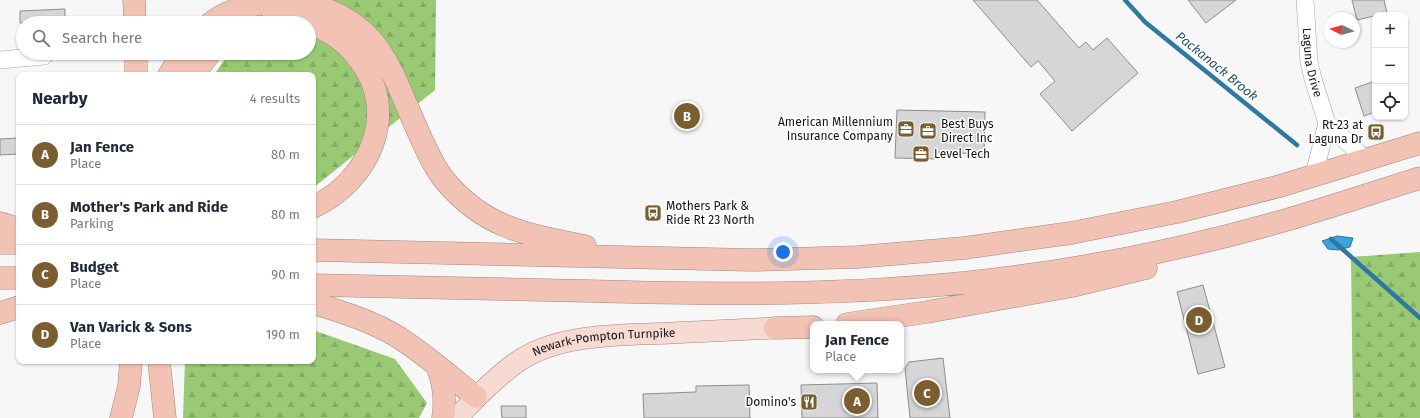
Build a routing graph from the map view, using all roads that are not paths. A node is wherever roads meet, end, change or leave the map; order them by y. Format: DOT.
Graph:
graph roads {
  1 [pos="134,0"];
  2 [pos="1305,0"];
  3 [pos="135,16"];
  4 [pos="225,16"];
  5 [pos="316,27"];
  6 [pos="16,59"];
  7 [pos="0,60"];
  8 [pos="136,60"];
  9 [pos="178,60"];
  10 [pos="205,60"];
  11 [pos="136,72"];
  12 [pos="171,72"];
  13 [pos="195,72"];
  14 [pos="1328,123"];
  15 [pos="1420,143"];
  16 [pos="1366,160"];
  17 [pos="1314,176"];
  18 [pos="1420,178"];
  19 [pos="316,205"];
  20 [pos="0,223"];
  21 [pos="16,228"];
  22 [pos="1235,234"];
  23 [pos="0,243"];
  24 [pos="16,243"];
  25 [pos="316,250"];
  26 [pos="643,258"];
  27 [pos="0,278"];
  28 [pos="16,278"];
  29 [pos="316,285"];
  30 [pos="316,304"];
  31 [pos="16,308"];
  32 [pos="0,313"];
  33 [pos="867,321"];
  34 [pos="810,326"];
  35 [pos="775,328"];
  36 [pos="133,364"];
  37 [pos="133,364"];
  38 [pos="153,364"];
  39 [pos="160,364"];
  40 [pos="437,366"];
  41 [pos="476,398"];
  42 [pos="121,418"];
  43 [pos="132,418"];
  44 [pos="149,418"];
  45 [pos="165,418"];
  46 [pos="443,418"];
  47 [pos="457,418"];
  1 -- 3 [label="highway"];
  2 -- 14 [label="street, Laguna Drive"];
  4 -- 26 [label="highway"];
  5 -- 19 [label="highway"];
  6 -- 7 [label="street"];
  8 -- 11 [label="highway"];
  9 -- 12 [label="highway"];
  10 -- 13 [label="highway"];
  14 -- 16 [label="street, Laguna Drive"];
  14 -- 17 [label="street"];
  15 -- 16 [label="highway"];
  16 -- 17 [label="highway"];
  17 -- 26 [label="highway"];
  18 -- 22 [label="highway"];
  20 -- 21 [label="highway"];
  22 -- 29 [label="highway"];
  22 -- 33 [label="highway"];
  23 -- 24 [label="highway"];
  25 -- 26 [label="highway"];
  27 -- 28 [label="highway"];
  30 -- 40 [label="highway"];
  31 -- 32 [label="highway"];
  34 -- 35 [label="highway"];
  35 -- 41 [label="main road, Newark-Pompton Turnpike"];
  36 -- 42 [label="highway"];
  37 -- 43 [label="highway"];
  38 -- 44 [label="highway"];
  39 -- 45 [label="highway"];
  40 -- 41 [label="highway"];
  40 -- 46 [label="highway"];
  41 -- 47 [label="main road, Newark-Pompton Turnpike"];
}
